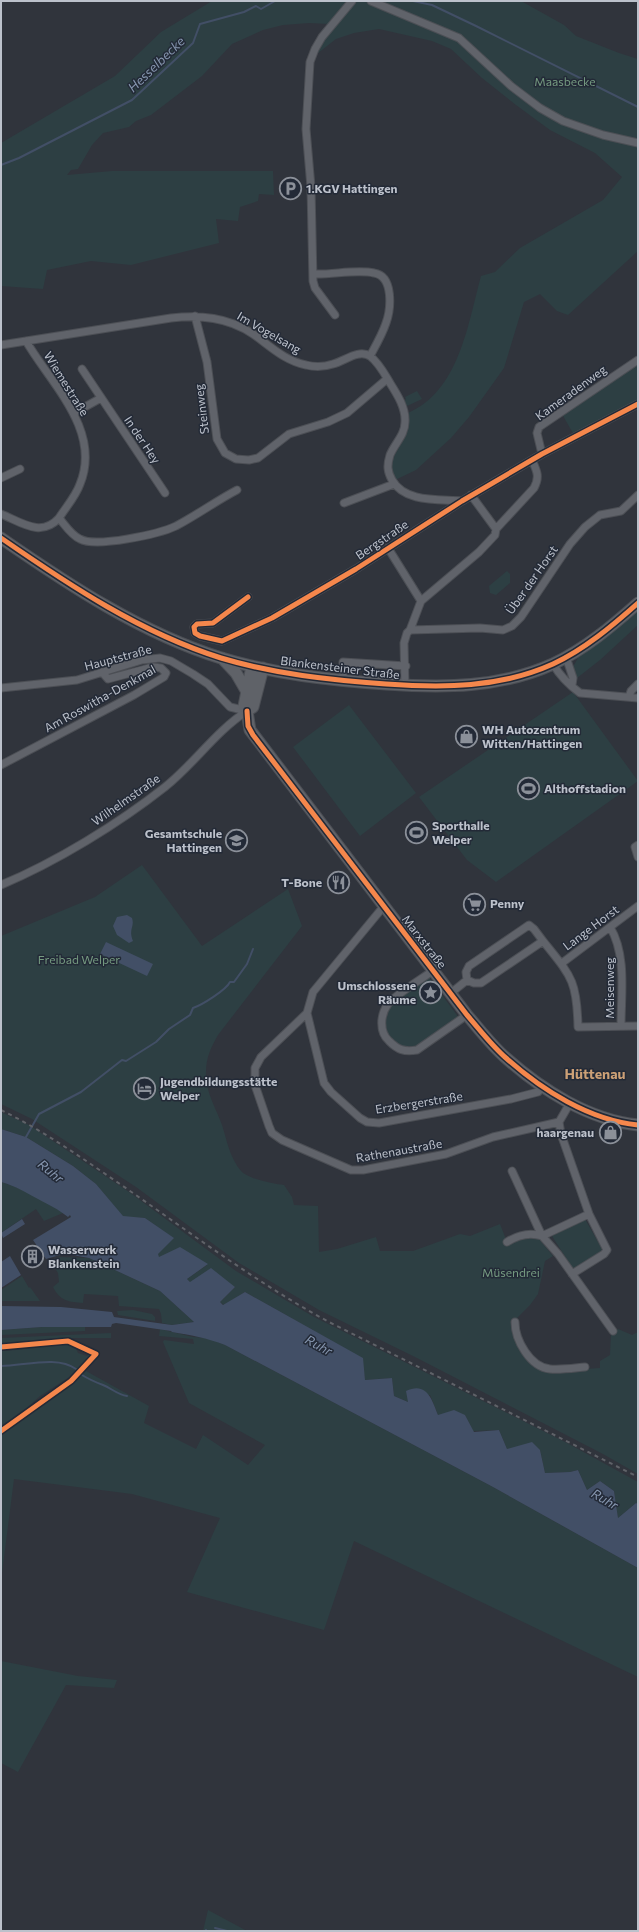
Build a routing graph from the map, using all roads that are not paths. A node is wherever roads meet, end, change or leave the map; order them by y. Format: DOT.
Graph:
graph roads {
  1 [pos="352,1"];
  2 [pos="370,1"];
  3 [pos="638,143"];
  4 [pos="313,274"];
  5 [pos="335,315"];
  6 [pos="195,316"];
  7 [pos="26,341"];
  8 [pos="1,345"];
  9 [pos="370,356"];
  10 [pos="638,360"];
  11 [pos="82,369"];
  12 [pos="387,379"];
  13 [pos="101,398"];
  14 [pos="638,404"];
  15 [pos="74,413"];
  16 [pos="542,454"];
  17 [pos="532,460"];
  18 [pos="20,469"];
  19 [pos="1,478"];
  20 [pos="394,484"];
  21 [pos="237,490"];
  22 [pos="165,493"];
  23 [pos="471,495"];
  24 [pos="638,495"];
  25 [pos="462,501"];
  26 [pos="344,503"];
  27 [pos="1,514"];
  28 [pos="59,518"];
  29 [pos="496,529"];
  30 [pos="1,538"];
  31 [pos="388,548"];
  32 [pos="248,597"];
  33 [pos="421,601"];
  34 [pos="638,603"];
  35 [pos="410,630"];
  36 [pos="566,657"];
  37 [pos="222,658"];
  38 [pos="553,664"];
  39 [pos="406,666"];
  40 [pos="258,667"];
  41 [pos="102,672"];
  42 [pos="343,680"];
  43 [pos="638,684"];
  44 [pos="406,685"];
  45 [pos="572,685"];
  46 [pos="1,688"];
  47 [pos="247,692"];
  48 [pos="628,697"];
  49 [pos="638,698"];
  50 [pos="247,711"];
  51 [pos="1,765"];
  52 [pos="638,845"];
  53 [pos="638,857"];
  54 [pos="1,885"];
  55 [pos="384,906"];
  56 [pos="638,906"];
  57 [pos="610,927"];
  58 [pos="543,940"];
  59 [pos="562,963"];
  60 [pos="434,970"];
  61 [pos="467,980"];
  62 [pos="451,993"];
  63 [pos="307,1013"];
  64 [pos="467,1015"];
  65 [pos="621,1026"];
  66 [pos="638,1026"];
  67 [pos="543,1087"];
  68 [pos="570,1103"];
  69 [pos="559,1122"];
  70 [pos="638,1125"];
  71 [pos="512,1171"];
  72 [pos="589,1214"];
  73 [pos="542,1236"];
  74 [pos="507,1242"];
  75 [pos="572,1274"];
  76 [pos="515,1322"];
  77 [pos="613,1331"];
  78 [pos="585,1367"];
  1 -- 4 [label="street"];
  2 -- 3 [label="street"];
  4 -- 5 [label="street"];
  4 -- 9 [label="street"];
  6 -- 7 [label="street, Im Vogelsang"];
  6 -- 9 [label="street, Im Vogelsang"];
  6 -- 12 [label="street, Steinweg"];
  7 -- 8 [label="street, Im Vogelsang"];
  7 -- 15 [label="street, Wiemestraße"];
  9 -- 12 [label="street"];
  10 -- 16 [label="street, Kameradenweg"];
  11 -- 13 [label="street, In der Hey"];
  12 -- 20 [label="street"];
  13 -- 15 [label="street"];
  13 -- 22 [label="street, In der Hey"];
  14 -- 16 [label="street, Bergstraße"];
  15 -- 28 [label="street, Wiemestraße"];
  16 -- 17 [label="street, Bergstraße"];
  17 -- 23 [label="street, Bergstraße"];
  17 -- 29 [label="street"];
  18 -- 19 [label="street"];
  20 -- 25 [label="street"];
  20 -- 26 [label="street"];
  21 -- 28 [label="street"];
  23 -- 25 [label="street, Bergstraße"];
  23 -- 29 [label="street"];
  24 -- 35 [label="street, Über der Horst"];
  25 -- 31 [label="street, Bergstraße"];
  27 -- 28 [label="street"];
  29 -- 33 [label="street"];
  30 -- 37 [label="main road, Blankensteiner Straße"];
  31 -- 32 [label="street, Bergstraße"];
  31 -- 33 [label="street"];
  33 -- 35 [label="street"];
  34 -- 36 [label="main road, Blankensteiner Straße"];
  35 -- 39 [label="street"];
  36 -- 38 [label="main road, Blankensteiner Straße"];
  36 -- 45 [label="street"];
  37 -- 40 [label="main road, Blankensteiner Straße"];
  37 -- 47 [label="main road"];
  38 -- 44 [label="main road, Blankensteiner Straße"];
  38 -- 45 [label="street"];
  39 -- 42 [label="street, Blankensteiner Straße"];
  39 -- 44 [label="street"];
  40 -- 42 [label="main road, Blankensteiner Straße"];
  40 -- 47 [label="main road, Marxstraße"];
  40 -- 50 [label="main road"];
  41 -- 46 [label="street, Hauptstraße"];
  41 -- 50 [label="street, Hauptstraße"];
  41 -- 51 [label="street, Am Roswitha-Denkmal"];
  42 -- 44 [label="main road, Blankensteiner Straße"];
  43 -- 48 [label="street"];
  45 -- 48 [label="street"];
  47 -- 50 [label="main road, Marxstraße"];
  48 -- 49 [label="street"];
  50 -- 54 [label="street, Wilhelmstraße"];
  50 -- 55 [label="main road, Marxstraße"];
  52 -- 53 [label="street"];
  55 -- 60 [label="main road, Marxstraße"];
  55 -- 63 [label="street, Erzbergerstraße"];
  56 -- 57 [label="street, Lange Horst"];
  57 -- 59 [label="street, Lange Horst"];
  57 -- 65 [label="street, Meisenweg"];
  58 -- 59 [label="street, Lange Horst"];
  58 -- 61 [label="street, Lange Horst"];
  58 -- 61 [label="street, Lange Horst"];
  59 -- 65 [label="street"];
  60 -- 62 [label="main road, Marxstraße"];
  60 -- 64 [label="street"];
  61 -- 62 [label="street"];
  62 -- 64 [label="main road, Marxstraße"];
  63 -- 67 [label="street, Erzbergerstraße"];
  63 -- 69 [label="street, Rathenaustraße"];
  64 -- 67 [label="main road, Marxstraße"];
  65 -- 66 [label="street"];
  67 -- 68 [label="main road, Marxstraße"];
  68 -- 69 [label="street"];
  68 -- 70 [label="main road, Marxstraße"];
  69 -- 72 [label="street"];
  71 -- 73 [label="street"];
  72 -- 73 [label="street"];
  72 -- 75 [label="street"];
  73 -- 74 [label="street"];
  73 -- 75 [label="street"];
  75 -- 77 [label="street"];
  76 -- 78 [label="street"];
}
